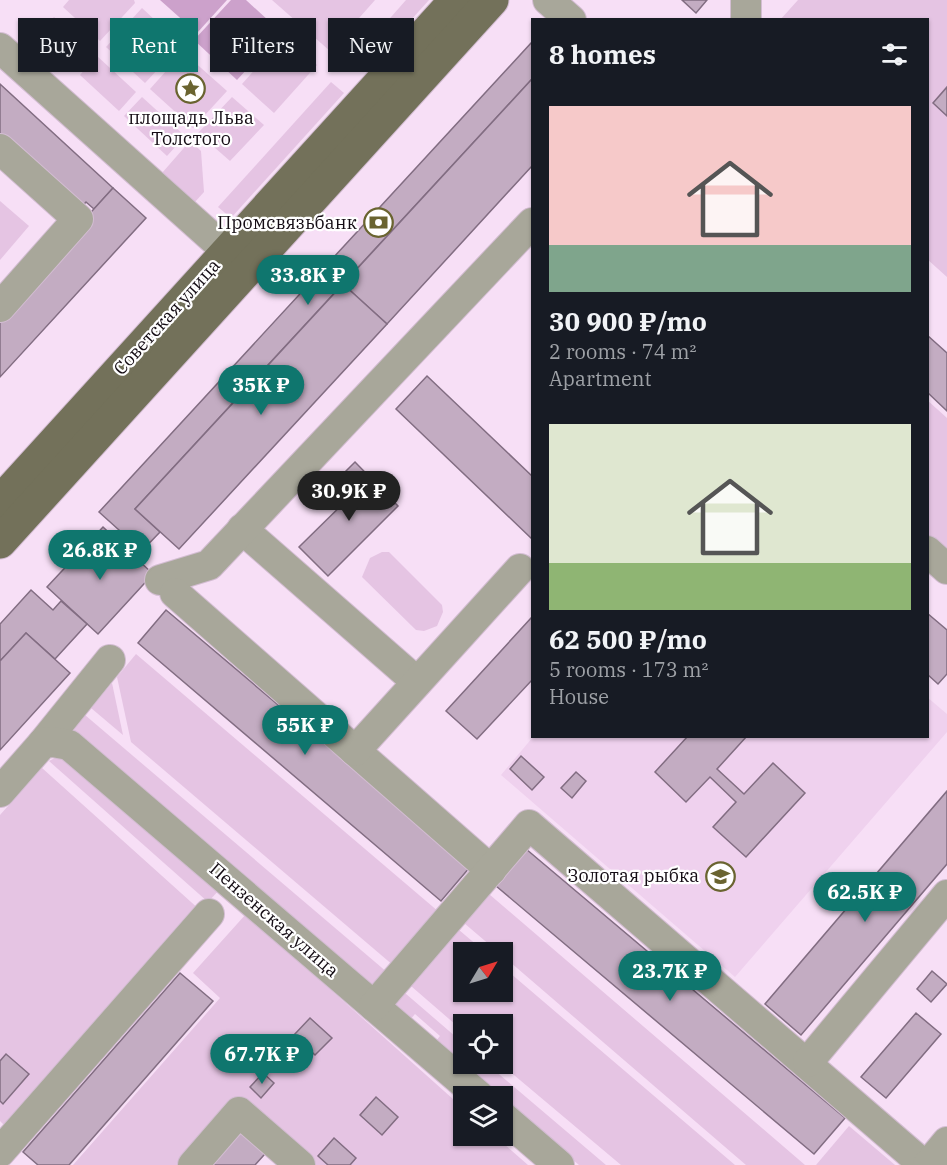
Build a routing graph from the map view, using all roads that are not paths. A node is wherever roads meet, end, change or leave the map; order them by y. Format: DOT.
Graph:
graph roads {
  1 [pos="456,0"];
  2 [pos="492,0"];
  3 [pos="548,0"];
  4 [pos="746,0"];
  5 [pos="568,18"];
  6 [pos="746,18"];
  7 [pos="0,48"];
  8 [pos="0,148"];
  9 [pos="531,224"];
  10 [pos="227,251"];
  11 [pos="0,307"];
  12 [pos="0,502"];
  13 [pos="242,529"];
  14 [pos="0,542"];
  15 [pos="929,553"];
  16 [pos="947,568"];
  17 [pos="520,569"];
  18 [pos="110,660"];
  19 [pos="417,682"];
  20 [pos="56,744"];
  21 [pos="355,751"];
  22 [pos="0,792"];
  23 [pos="491,870"];
  24 [pos="947,895"];
  25 [pos="209,914"];
  26 [pos="374,1006"];
  27 [pos="808,1062"];
  28 [pos="467,1086"];
  29 [pos="513,1125"];
  30 [pos="947,1142"];
  31 [pos="0,1154"];
  32 [pos="290,1162"];
  33 [pos="10,1165"];
  34 [pos="193,1165"];
  35 [pos="559,1165"];
  36 [pos="926,1165"];
  1 -- 10 [label="main road, Советская улица"];
  2 -- 14 [label="main road"];
  3 -- 5 [label="street"];
  4 -- 6 [label="street"];
  7 -- 10 [label="street"];
  8 -- 11 [label="street"];
  9 -- 13 [label="street"];
  10 -- 12 [label="main road, Советская улица"];
  13 -- 19 [label="street"];
  13 -- 21 [label="street"];
  15 -- 16 [label="street"];
  17 -- 19 [label="street"];
  18 -- 20 [label="street"];
  19 -- 21 [label="street"];
  20 -- 22 [label="street"];
  20 -- 26 [label="street, Пензенская улица"];
  21 -- 23 [label="street"];
  23 -- 26 [label="street"];
  23 -- 27 [label="street"];
  24 -- 27 [label="street"];
  25 -- 31 [label="street"];
  26 -- 28 [label="street, Пензенская улица"];
  27 -- 36 [label="street"];
  29 -- 35 [label="street"];
  30 -- 36 [label="street"];
  31 -- 33 [label="street"];
  32 -- 34 [label="street"];
}
